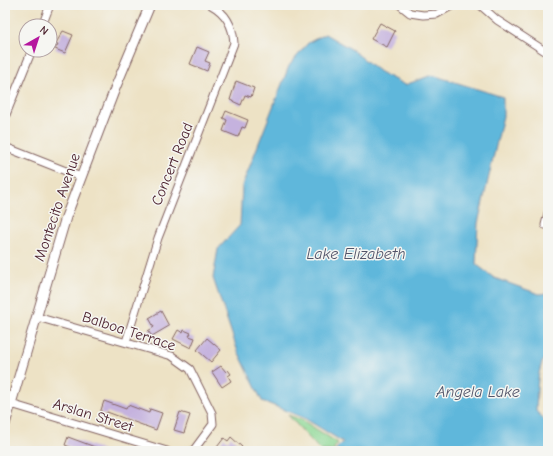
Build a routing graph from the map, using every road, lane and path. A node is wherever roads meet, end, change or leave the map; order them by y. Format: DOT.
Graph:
graph roads {
  1 [pos="50,5"];
  2 [pos="150,5"];
  3 [pos="210,5"];
  4 [pos="400,5"];
  5 [pos="453,5"];
  6 [pos="480,5"];
  7 [pos="45,18"];
  8 [pos="548,53"];
  9 [pos="29,58"];
  10 [pos="5,117"];
  11 [pos="5,147"];
  12 [pos="81,177"];
  13 [pos="548,213"];
  14 [pos="545,225"];
  15 [pos="37,317"];
  16 [pos="126,342"];
  17 [pos="11,404"];
  18 [pos="5,424"];
  19 [pos="167,451"];
  20 [pos="193,451"];
  1 -- 7 [label="street"];
  2 -- 12 [label="street, Montecito Avenue"];
  3 -- 16 [label="street, Concert Road"];
  4 -- 5 [label="street"];
  6 -- 8 [label="street"];
  9 -- 10 [label="street"];
  11 -- 12 [label="street"];
  12 -- 15 [label="street, Montecito Avenue"];
  13 -- 14 [label="street"];
  15 -- 16 [label="street, Balboa Terrace"];
  15 -- 17 [label="street, Montecito Avenue"];
  16 -- 20 [label="street, Balboa Terrace"];
  17 -- 18 [label="street, Montecito Avenue"];
  17 -- 19 [label="street, Arslan Street"];
}
